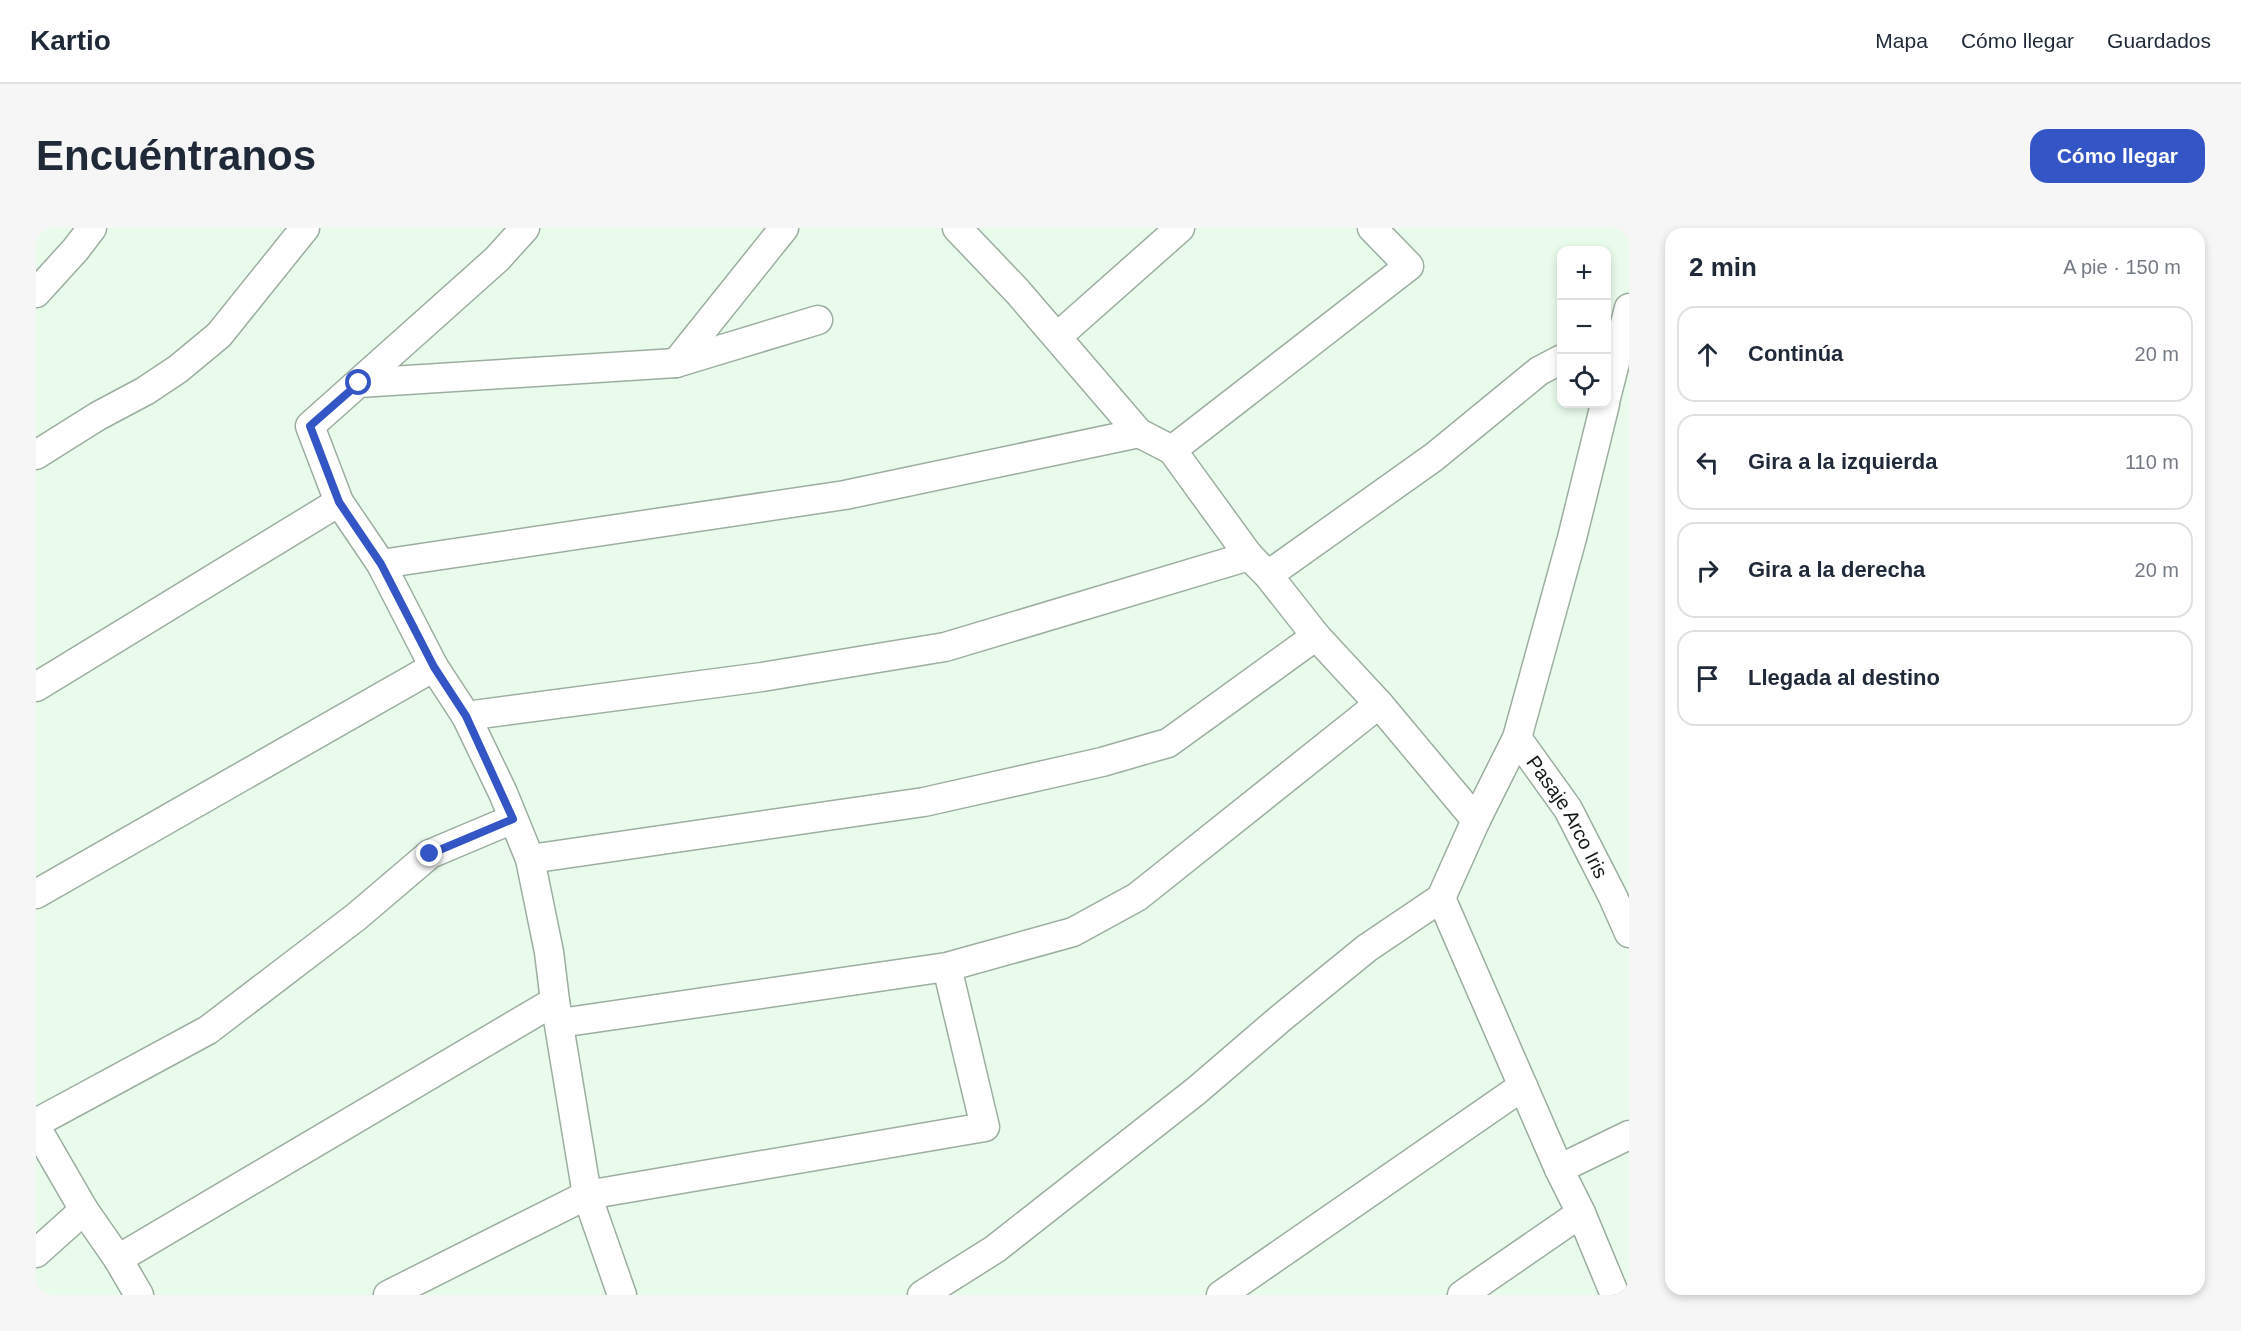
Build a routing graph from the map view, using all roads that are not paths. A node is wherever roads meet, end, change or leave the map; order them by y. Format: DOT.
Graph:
graph roads {
  1 [pos="92,228"];
  2 [pos="305,228"];
  3 [pos="525,228"];
  4 [pos="784,228"];
  5 [pos="1180,228"];
  6 [pos="1372,228"];
  7 [pos="959,229"];
  8 [pos="36,293"];
  9 [pos="818,320"];
  10 [pos="1620,323"];
  11 [pos="1058,337"];
  12 [pos="1557,362"];
  13 [pos="676,363"];
  14 [pos="1611,371"];
  15 [pos="359,383"];
  16 [pos="1604,408"];
  17 [pos="1139,433"];
  18 [pos="1172,450"];
  19 [pos="36,455"];
  20 [pos="339,502"];
  21 [pos="381,564"];
  22 [pos="1258,566"];
  23 [pos="1316,636"];
  24 [pos="434,667"];
  25 [pos="36,687"];
  26 [pos="1379,704"];
  27 [pos="466,716"];
  28 [pos="1517,738"];
  29 [pos="513,819"];
  30 [pos="1476,820"];
  31 [pos="530,859"];
  32 [pos="36,894"];
  33 [pos="1441,898"];
  34 [pos="1629,933"];
  35 [pos="947,967"];
  36 [pos="557,1012"];
  37 [pos="1523,1086"];
  38 [pos="36,1125"];
  39 [pos="1629,1135"];
  40 [pos="1559,1169"];
  41 [pos="588,1195"];
  42 [pos="84,1210"];
  43 [pos="1581,1213"];
  44 [pos="36,1252"];
  45 [pos="118,1259"];
  46 [pos="139,1295"];
  47 [pos="388,1295"];
  48 [pos="621,1295"];
  49 [pos="922,1295"];
  50 [pos="1221,1295"];
  51 [pos="1462,1295"];
  52 [pos="1615,1295"];
  1 -- 8 [label="street"];
  2 -- 19 [label="street"];
  3 -- 15 [label="street"];
  4 -- 13 [label="street"];
  5 -- 11 [label="street"];
  6 -- 18 [label="street"];
  7 -- 11 [label="street"];
  9 -- 13 [label="street"];
  10 -- 14 [label="street"];
  11 -- 17 [label="street"];
  12 -- 22 [label="street"];
  13 -- 15 [label="street"];
  15 -- 20 [label="street"];
  16 -- 28 [label="street"];
  17 -- 18 [label="street"];
  17 -- 21 [label="street"];
  18 -- 22 [label="street"];
  20 -- 21 [label="street"];
  20 -- 25 [label="street"];
  21 -- 24 [label="street"];
  22 -- 23 [label="street"];
  22 -- 27 [label="street"];
  23 -- 26 [label="street"];
  23 -- 31 [label="street"];
  24 -- 27 [label="street"];
  24 -- 32 [label="street"];
  26 -- 30 [label="street"];
  26 -- 35 [label="street"];
  27 -- 29 [label="street"];
  28 -- 30 [label="street"];
  28 -- 34 [label="street, Pasaje Arco Iris"];
  29 -- 31 [label="street"];
  29 -- 38 [label="street"];
  30 -- 33 [label="street"];
  31 -- 36 [label="street"];
  33 -- 37 [label="street"];
  33 -- 49 [label="street"];
  35 -- 36 [label="street"];
  35 -- 41 [label="street"];
  36 -- 41 [label="street"];
  36 -- 45 [label="street"];
  37 -- 40 [label="street"];
  37 -- 50 [label="street"];
  38 -- 42 [label="street"];
  39 -- 40 [label="street"];
  40 -- 43 [label="street"];
  41 -- 47 [label="street"];
  41 -- 48 [label="street"];
  42 -- 44 [label="street"];
  42 -- 45 [label="street"];
  43 -- 51 [label="street"];
  43 -- 52 [label="street"];
  45 -- 46 [label="street"];
}
